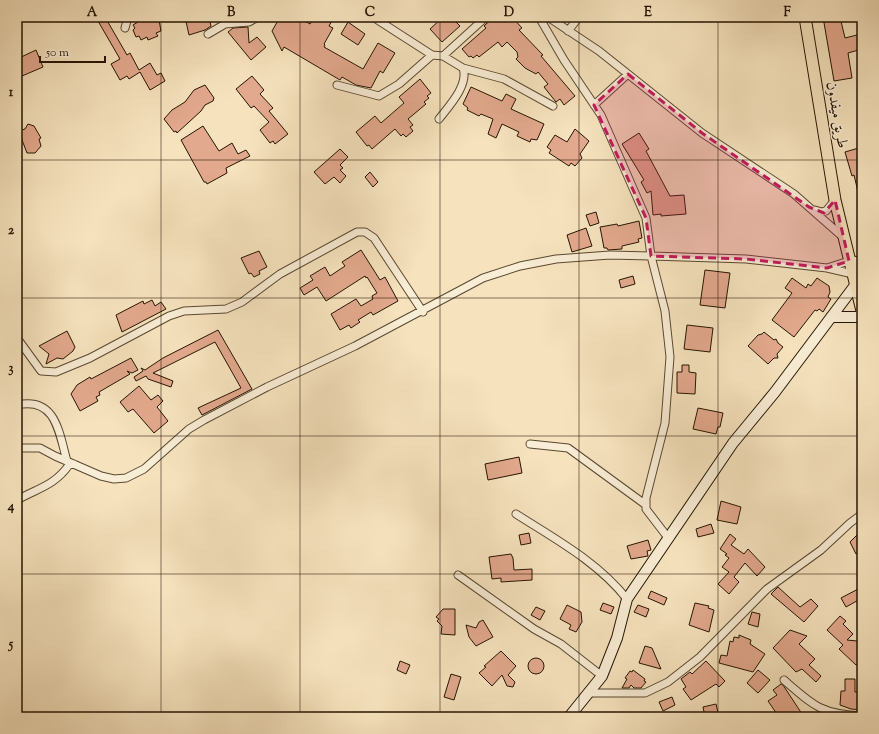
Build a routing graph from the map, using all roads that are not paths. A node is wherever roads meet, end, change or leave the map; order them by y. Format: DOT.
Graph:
graph roads {
  1 [pos="128,17"];
  2 [pos="258,17"];
  3 [pos="373,17"];
  4 [pos="486,17"];
  5 [pos="539,17"];
  6 [pos="548,17"];
  7 [pos="579,17"];
  8 [pos="805,17"];
  9 [pos="126,28"];
  10 [pos="568,31"];
  11 [pos="208,34"];
  12 [pos="432,55"];
  13 [pos="443,56"];
  14 [pos="463,68"];
  15 [pos="628,74"];
  16 [pos="337,85"];
  17 [pos="594,105"];
  18 [pos="553,106"];
  19 [pos="439,119"];
  20 [pos="835,200"];
  21 [pos="809,207"];
  22 [pos="844,237"];
  23 [pos="651,256"];
  24 [pos="849,261"];
  25 [pos="862,263"];
  26 [pos="826,268"];
  27 [pos="857,277"];
  28 [pos="862,311"];
  29 [pos="423,312"];
  30 [pos="831,317"];
  31 [pos="862,317"];
  32 [pos="17,338"];
  33 [pos="17,405"];
  34 [pos="530,444"];
  35 [pos="17,448"];
  36 [pos="67,461"];
  37 [pos="74,464"];
  38 [pos="17,500"];
  39 [pos="646,505"];
  40 [pos="516,514"];
  41 [pos="862,514"];
  42 [pos="669,539"];
  43 [pos="458,575"];
  44 [pos="627,598"];
  45 [pos="602,676"];
  46 [pos="784,680"];
  47 [pos="590,693"];
  48 [pos="862,716"];
  49 [pos="569,717"];
  1 -- 9 [label="street"];
  2 -- 11 [label="street"];
  3 -- 12 [label="street"];
  4 -- 13 [label="street"];
  5 -- 17 [label="street"];
  6 -- 10 [label="street"];
  7 -- 10 [label="street"];
  8 -- 20 [label="main road, طريق ميفدون"];
  10 -- 15 [label="street"];
  12 -- 13 [label="street"];
  12 -- 16 [label="street"];
  13 -- 14 [label="street"];
  14 -- 18 [label="street"];
  14 -- 19 [label="street"];
  15 -- 17 [label="street"];
  15 -- 21 [label="street"];
  17 -- 23 [label="street"];
  20 -- 21 [label="street"];
  20 -- 22 [label="main road, طريق ميفدون"];
  21 -- 22 [label="street"];
  22 -- 24 [label="main road, طريق ميفدون"];
  23 -- 26 [label="street"];
  23 -- 29 [label="street"];
  23 -- 39 [label="street"];
  24 -- 25 [label="street"];
  24 -- 26 [label="street"];
  24 -- 27 [label="main road, طريق ميفدون"];
  26 -- 27 [label="street"];
  27 -- 28 [label="main road, طريق ميفدون"];
  27 -- 30 [label="street"];
  29 -- 32 [label="street"];
  29 -- 37 [label="street"];
  30 -- 31 [label="street"];
  30 -- 42 [label="street"];
  33 -- 36 [label="street"];
  34 -- 39 [label="street"];
  35 -- 36 [label="street"];
  36 -- 37 [label="street"];
  37 -- 38 [label="street"];
  39 -- 42 [label="street"];
  40 -- 44 [label="street"];
  41 -- 47 [label="street"];
  42 -- 44 [label="street"];
  43 -- 45 [label="street"];
  44 -- 45 [label="street"];
  45 -- 47 [label="street"];
  46 -- 48 [label="street"];
  47 -- 49 [label="street"];
}
